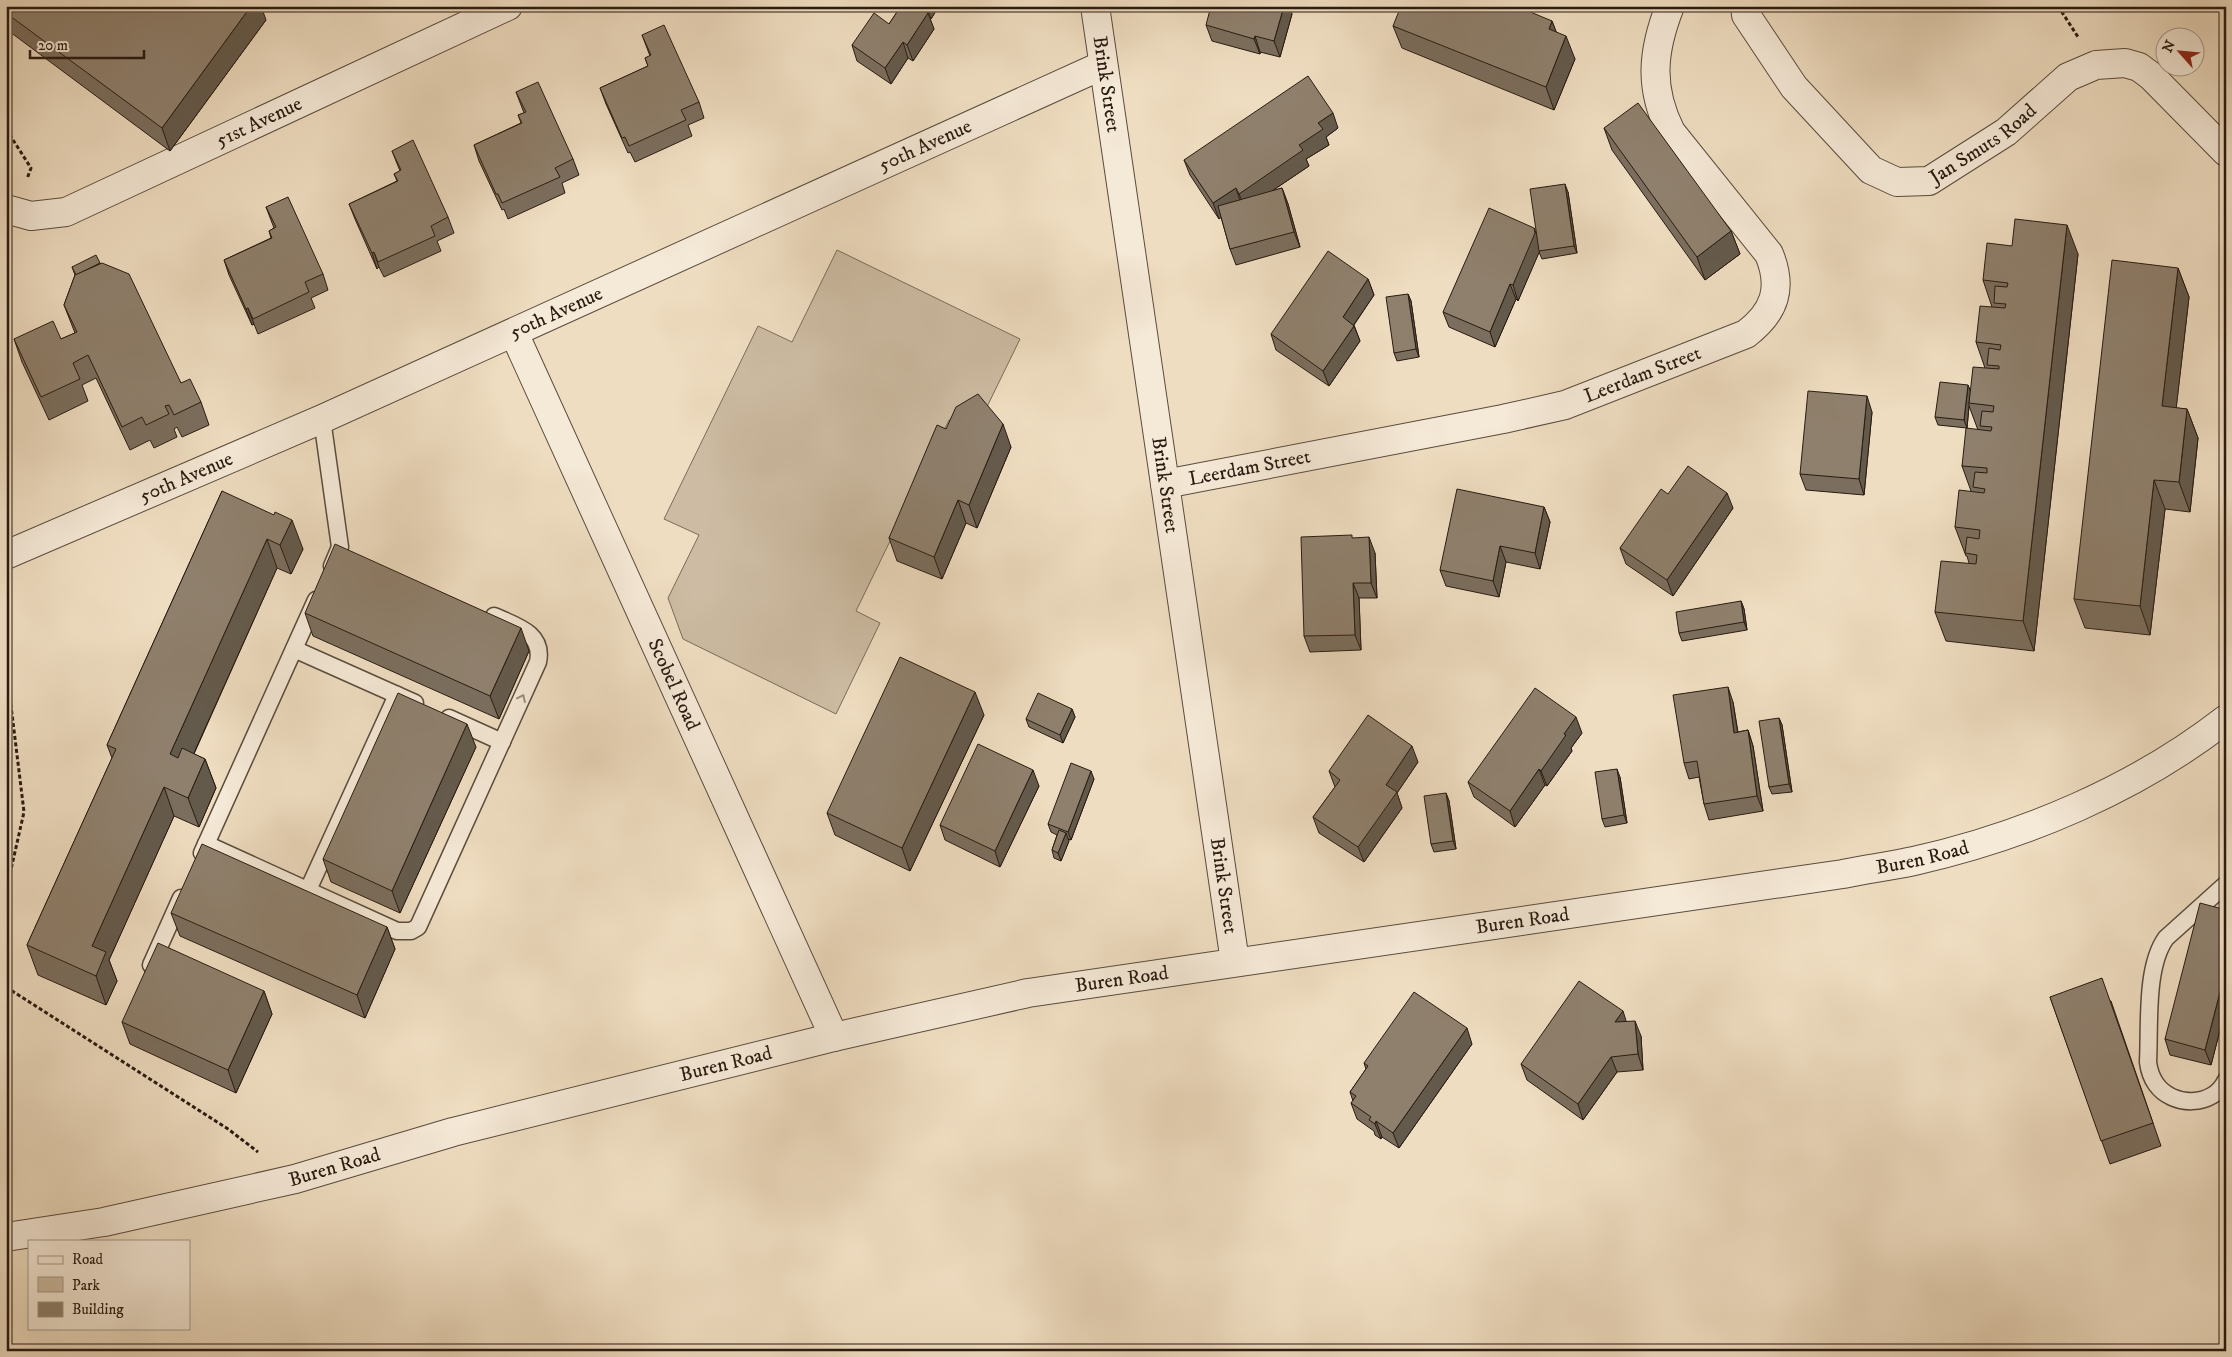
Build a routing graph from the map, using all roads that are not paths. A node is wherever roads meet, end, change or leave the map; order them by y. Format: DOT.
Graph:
graph roads {
  1 [pos="1095,6"];
  2 [pos="1670,6"];
  3 [pos="1746,6"];
  4 [pos="499,8"];
  5 [pos="1103,65"];
  6 [pos="2226,152"];
  7 [pos="10,211"];
  8 [pos="514,333"];
  9 [pos="322,419"];
  10 [pos="1165,484"];
  11 [pos="340,547"];
  12 [pos="6,555"];
  13 [pos="358,555"];
  14 [pos="481,610"];
  15 [pos="294,649"];
  16 [pos="397,695"];
  17 [pos="2226,719"];
  18 [pos="502,742"];
  19 [pos="206,844"];
  20 [pos="2226,884"];
  21 [pos="308,890"];
  22 [pos="1235,962"];
  23 [pos="144,980"];
  24 [pos="834,1037"];
  25 [pos="2226,1080"];
  26 [pos="6,1238"];
  1 -- 5 [label="street, Brink Street"];
  2 -- 10 [label="street, Leerdam Street"];
  3 -- 6 [label="street, Jan Smuts Road"];
  4 -- 7 [label="street, 51st Avenue"];
  5 -- 8 [label="street, 50th Avenue"];
  5 -- 10 [label="street, Brink Street"];
  8 -- 9 [label="street, 50th Avenue"];
  8 -- 24 [label="street, Scobel Road"];
  9 -- 11 [label="lane"];
  9 -- 12 [label="street, 50th Avenue"];
  10 -- 22 [label="street, Brink Street"];
  11 -- 13 [label="lane"];
  11 -- 15 [label="lane"];
  18 -- 14 [label="lane, one-way"];
  15 -- 16 [label="lane"];
  15 -- 19 [label="lane"];
  16 -- 18 [label="lane"];
  16 -- 21 [label="lane"];
  17 -- 22 [label="street, Buren Road"];
  18 -- 21 [label="lane"];
  19 -- 21 [label="lane"];
  19 -- 23 [label="lane"];
  20 -- 25 [label="lane"];
  22 -- 24 [label="street, Buren Road"];
  24 -- 26 [label="street, Buren Road"];
}
